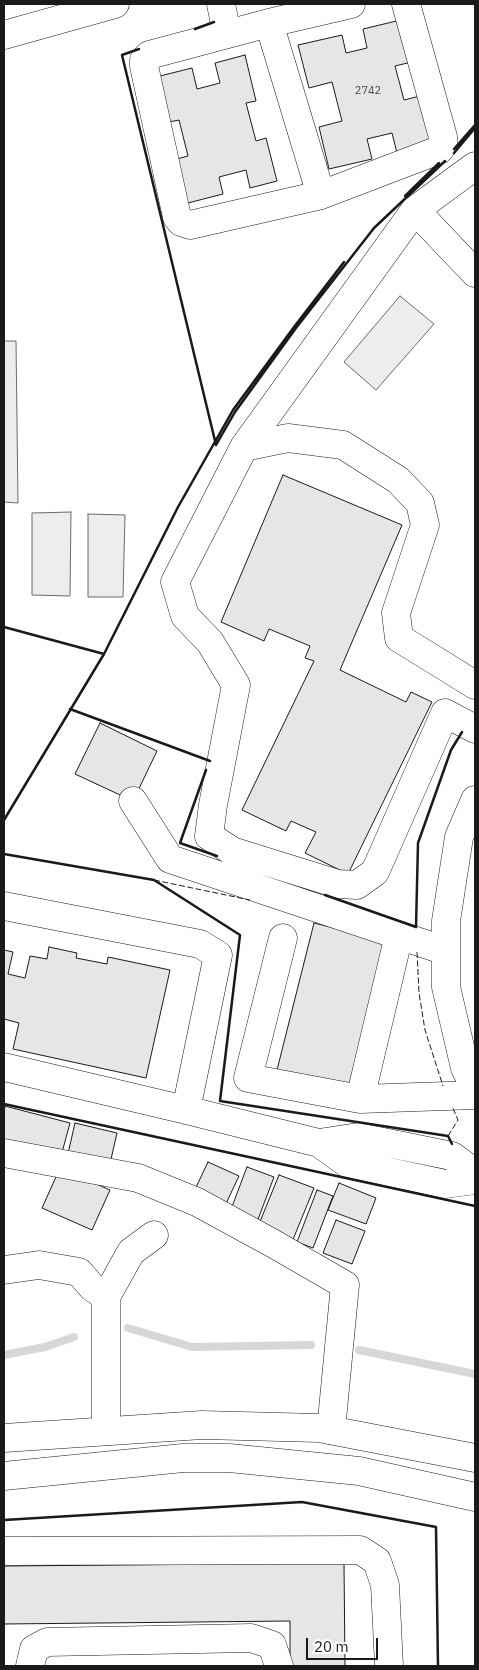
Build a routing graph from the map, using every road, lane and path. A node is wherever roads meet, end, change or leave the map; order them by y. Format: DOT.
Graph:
graph roads {
  1 [pos="115,4"];
  2 [pos="221,4"];
  3 [pos="351,4"];
  4 [pos="406,4"];
  5 [pos="269,23"];
  6 [pos="227,34"];
  7 [pos="4,35"];
  8 [pos="475,166"];
  9 [pos="321,195"];
  10 [pos="415,210"];
  11 [pos="475,273"];
  12 [pos="244,446"];
  13 [pos="475,685"];
  14 [pos="475,728"];
  15 [pos="475,800"];
  16 [pos="133,801"];
  17 [pos="4,906"];
  18 [pos="399,935"];
  19 [pos="283,938"];
  20 [pos="446,951"];
  21 [pos="4,1067"];
  22 [pos="475,1088"];
  23 [pos="475,1096"];
  24 [pos="360,1099"];
  25 [pos="186,1110"];
  26 [pos="319,1143"];
  27 [pos="4,1153"];
  28 [pos="475,1173"];
  29 [pos="475,1180"];
  30 [pos="154,1235"];
  31 [pos="4,1270"];
  32 [pos="106,1297"];
  33 [pos="331,1430"];
  34 [pos="106,1431"];
  35 [pos="4,1438"];
  36 [pos="475,1458"];
  37 [pos="4,1476"];
  38 [pos="475,1497"];
  39 [pos="4,1551"];
  40 [pos="30,1666"];
  41 [pos="279,1666"];
  42 [pos="389,1666"];
  1 -- 7 [label="street"];
  2 -- 6 [label="street"];
  3 -- 5 [label="street"];
  4 -- 9 [label="street"];
  5 -- 6 [label="street"];
  5 -- 9 [label="street"];
  6 -- 9 [label="street"];
  8 -- 10 [label="street"];
  10 -- 11 [label="street"];
  10 -- 12 [label="street"];
  12 -- 13 [label="street"];
  12 -- 14 [label="street"];
  15 -- 20 [label="street"];
  16 -- 18 [label="street"];
  17 -- 25 [label="street"];
  18 -- 20 [label="street"];
  18 -- 24 [label="street"];
  19 -- 24 [label="street"];
  20 -- 22 [label="street"];
  21 -- 25 [label="street"];
  23 -- 24 [label="street"];
  25 -- 26 [label="street"];
  26 -- 28 [label="street"];
  26 -- 29 [label="street"];
  27 -- 33 [label="street"];
  30 -- 32 [label="street"];
  31 -- 32 [label="street"];
  32 -- 34 [label="street"];
  33 -- 34 [label="street"];
  33 -- 36 [label="street"];
  34 -- 35 [label="street"];
  37 -- 38 [label="street"];
  39 -- 42 [label="street"];
  40 -- 41 [label="street"];
}
